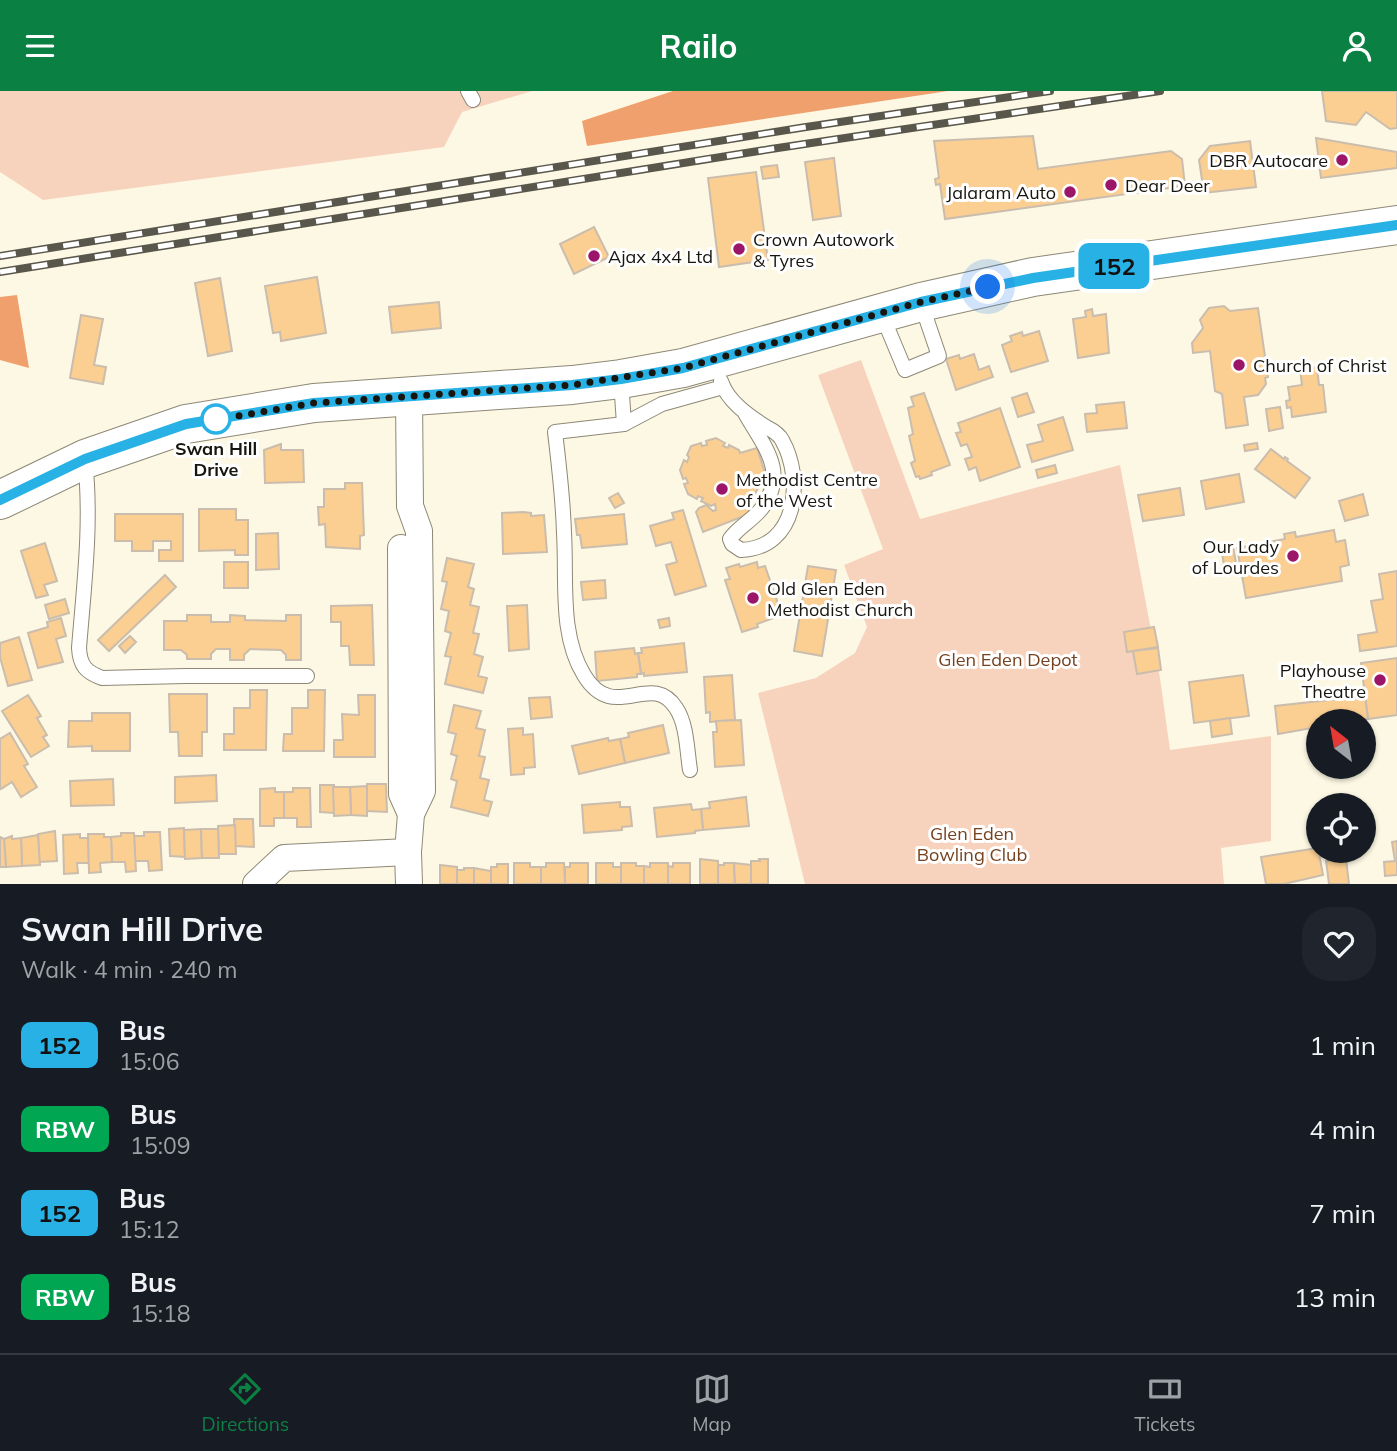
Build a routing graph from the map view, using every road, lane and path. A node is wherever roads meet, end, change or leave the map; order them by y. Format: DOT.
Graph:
graph roads {
  1 [pos="1397,225"];
  2 [pos="921,302"];
  3 [pos="882,314"];
  4 [pos="719,373"];
  5 [pos="621,379"];
  6 [pos="409,396"];
  7 [pos="745,413"];
  8 [pos="624,424"];
  9 [pos="85,459"];
  10 [pos="0,500"];
  11 [pos="307,676"];
  12 [pos="690,770"];
  13 [pos="408,852"];
  14 [pos="256,884"];
  15 [pos="410,884"];
  1 -- 2 [label="main road"];
  2 -- 3 [label="main road"];
  2 -- 3 [label="lane"];
  3 -- 4 [label="main road"];
  4 -- 5 [label="main road"];
  4 -- 7 [label="lane"];
  4 -- 8 [label="lane"];
  5 -- 6 [label="main road"];
  5 -- 8 [label="lane"];
  6 -- 9 [label="main road"];
  6 -- 13 [label="street"];
  7 -- 7 [label="lane"];
  8 -- 12 [label="lane"];
  9 -- 10 [label="main road"];
  9 -- 11 [label="lane"];
  13 -- 14 [label="street"];
  13 -- 15 [label="street"];
}
